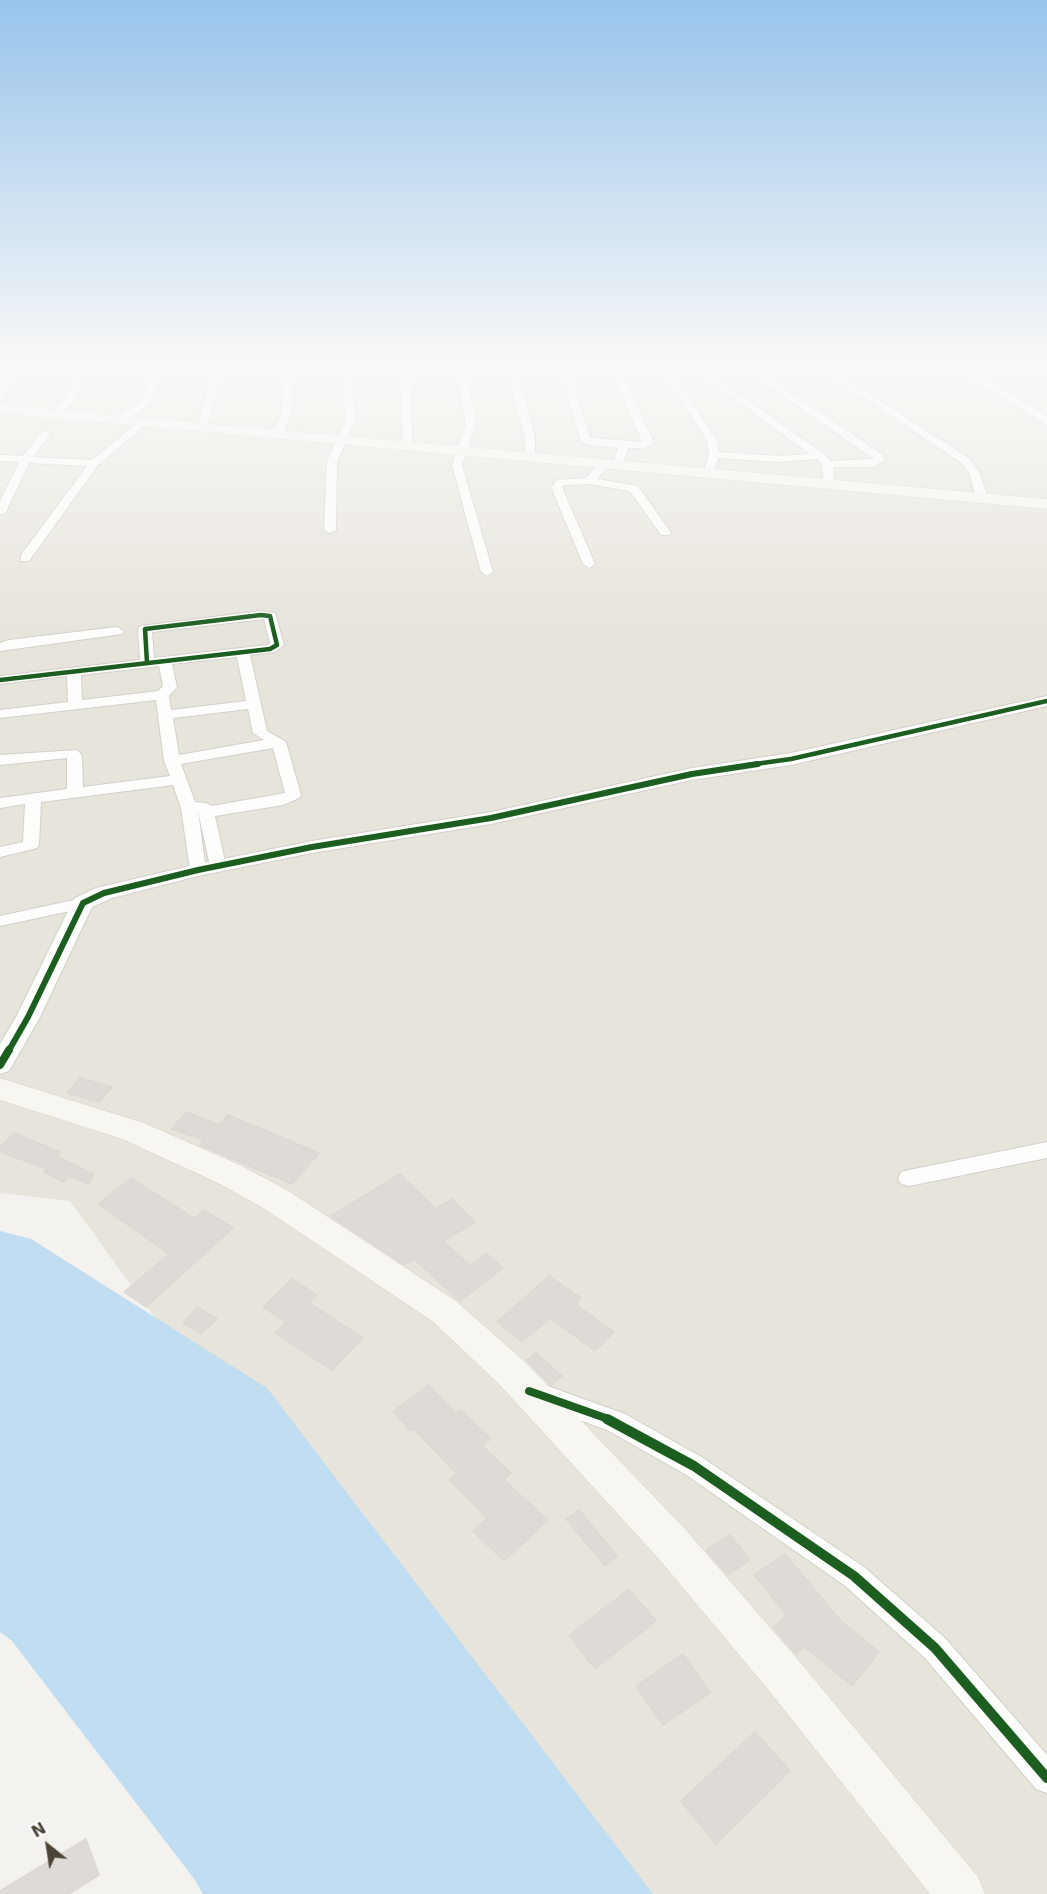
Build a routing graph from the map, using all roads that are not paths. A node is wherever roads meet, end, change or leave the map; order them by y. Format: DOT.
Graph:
graph roads {
  1 [pos="100,457"];
  2 [pos="333,457"];
  3 [pos="461,457"];
  4 [pos="536,457"];
  5 [pos="616,457"];
  6 [pos="713,457"];
  7 [pos="757,457"];
  8 [pos="820,457"];
  9 [pos="879,457"];
  10 [pos="960,457"];
  11 [pos="0,458"];
  12 [pos="26,459"];
  13 [pos="824,460"];
  14 [pos="93,463"];
  15 [pos="612,463"];
  16 [pos="708,473"];
  17 [pos="589,482"];
  18 [pos="829,483"];
  19 [pos="982,498"];
  20 [pos="1045,506"];
  21 [pos="0,512"];
  22 [pos="330,530"];
  23 [pos="665,533"];
  24 [pos="25,558"];
  25 [pos="589,564"];
  26 [pos="487,572"];
  27 [pos="117,631"];
  28 [pos="0,647"];
  29 [pos="243,652"];
  30 [pos="165,661"];
  31 [pos="147,663"];
  32 [pos="74,671"];
  33 [pos="0,680"];
  34 [pos="162,695"];
  35 [pos="1047,701"];
  36 [pos="254,704"];
  37 [pos="75,705"];
  38 [pos="0,714"];
  39 [pos="165,715"];
  40 [pos="279,742"];
  41 [pos="0,760"];
  42 [pos="172,761"];
  43 [pos="180,779"];
  44 [pos="75,793"];
  45 [pos="33,799"];
  46 [pos="0,804"];
  47 [pos="189,808"];
  48 [pos="207,812"];
  49 [pos="0,852"];
  50 [pos="218,866"];
  51 [pos="198,870"];
  52 [pos="84,903"];
  53 [pos="0,921"];
  54 [pos="0,1065"];
  55 [pos="0,1089"];
  56 [pos="1047,1150"];
  57 [pos="909,1178"];
  58 [pos="529,1391"];
  59 [pos="1047,1778"];
  60 [pos="961,1894"];
  1 -- 14 [label="street"];
  2 -- 22 [label="street"];
  3 -- 26 [label="street"];
  4 -- 15 [label="main road"];
  5 -- 15 [label="street"];
  6 -- 16 [label="street"];
  7 -- 13 [label="street"];
  8 -- 13 [label="street"];
  9 -- 13 [label="street"];
  10 -- 19 [label="street"];
  11 -- 12 [label="street"];
  12 -- 14 [label="street"];
  12 -- 21 [label="street"];
  13 -- 18 [label="street"];
  14 -- 24 [label="street"];
  15 -- 16 [label="main road"];
  15 -- 17 [label="street"];
  16 -- 18 [label="main road"];
  17 -- 23 [label="street"];
  17 -- 25 [label="street"];
  18 -- 19 [label="main road"];
  19 -- 20 [label="main road"];
  27 -- 28 [label="street"];
  29 -- 30 [label="street"];
  29 -- 31 [label="street"];
  29 -- 36 [label="street"];
  30 -- 31 [label="street"];
  30 -- 34 [label="street"];
  31 -- 32 [label="street"];
  32 -- 33 [label="street"];
  32 -- 37 [label="street"];
  34 -- 37 [label="street"];
  34 -- 39 [label="street"];
  35 -- 50 [label="street"];
  36 -- 39 [label="street"];
  36 -- 40 [label="street"];
  37 -- 38 [label="street"];
  39 -- 42 [label="street"];
  40 -- 42 [label="street"];
  40 -- 48 [label="street"];
  41 -- 44 [label="street"];
  42 -- 43 [label="street"];
  43 -- 44 [label="street"];
  43 -- 47 [label="street"];
  44 -- 45 [label="street"];
  45 -- 46 [label="street"];
  45 -- 49 [label="street"];
  47 -- 48 [label="street"];
  47 -- 51 [label="street"];
  48 -- 50 [label="street"];
  50 -- 51 [label="street"];
  51 -- 52 [label="street"];
  52 -- 53 [label="street"];
  52 -- 54 [label="street"];
  55 -- 58 [label="main road"];
  56 -- 57 [label="street"];
  58 -- 59 [label="street"];
  58 -- 60 [label="main road"];
}
